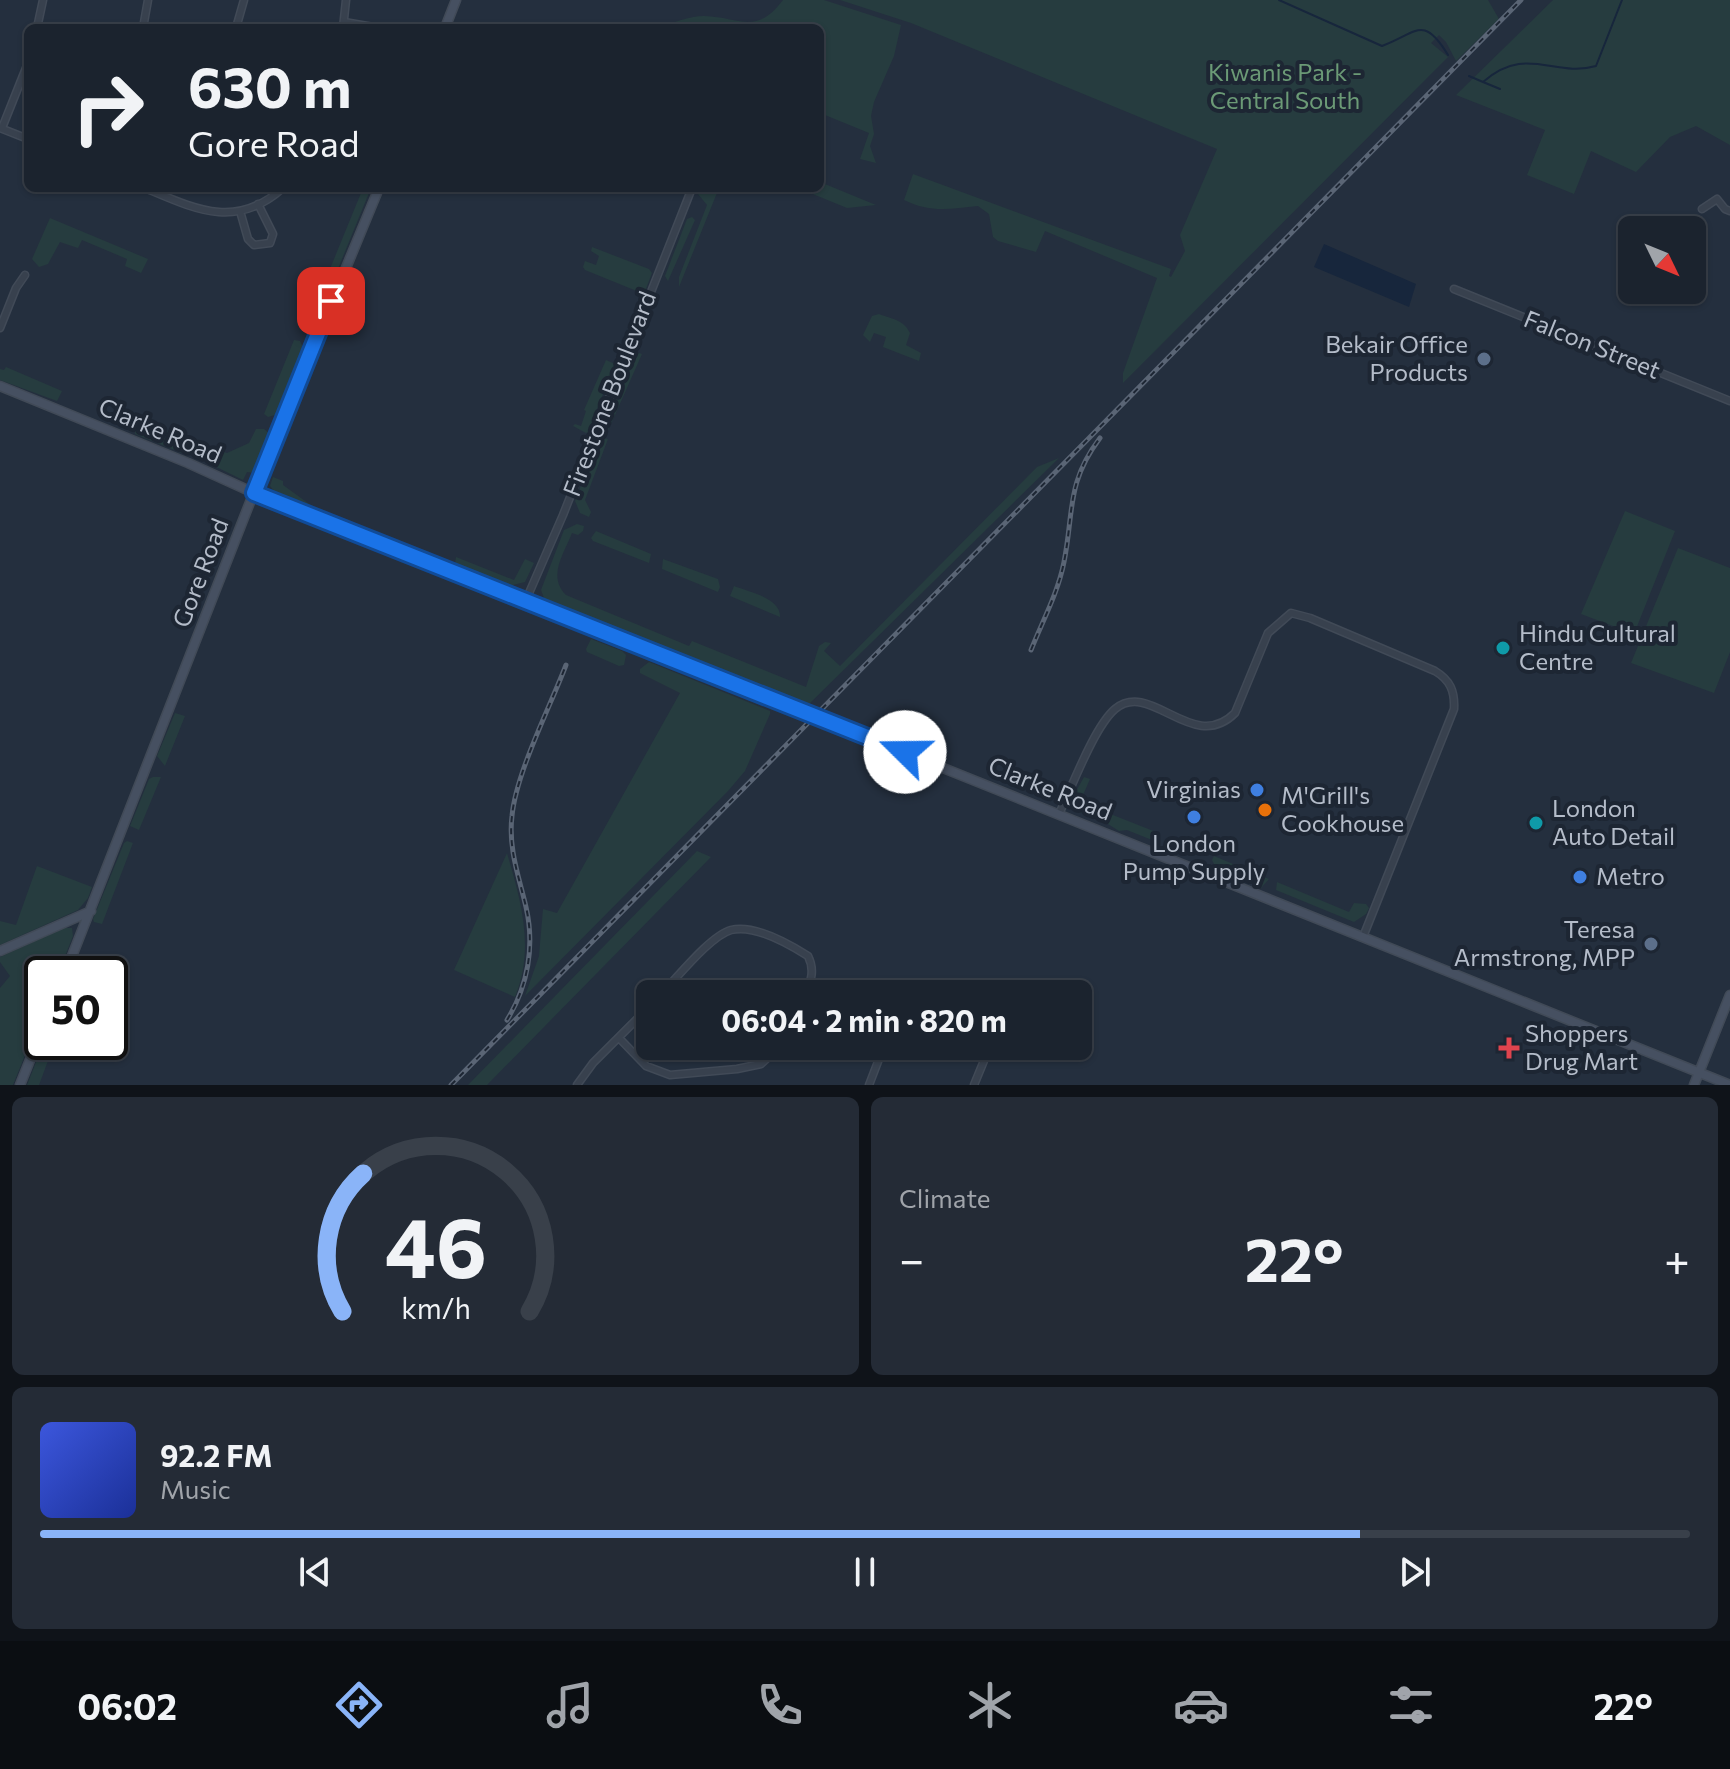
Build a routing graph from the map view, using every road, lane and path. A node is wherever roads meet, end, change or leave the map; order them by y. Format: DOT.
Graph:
graph roads {
  1 [pos="43,0"];
  2 [pos="148,0"];
  3 [pos="244,0"];
  4 [pos="346,0"];
  5 [pos="456,0"];
  6 [pos="38,24"];
  7 [pos="144,24"];
  8 [pos="237,24"];
  9 [pos="343,24"];
  10 [pos="447,24"];
  11 [pos="24,73"];
  12 [pos="1,128"];
  13 [pos="24,137"];
  14 [pos="155,192"];
  15 [pos="279,192"];
  16 [pos="377,192"];
  17 [pos="690,192"];
  18 [pos="258,204"];
  19 [pos="1702,209"];
  20 [pos="240,211"];
  21 [pos="1730,211"];
  22 [pos="25,275"];
  23 [pos="1454,289"];
  24 [pos="0,328"];
  25 [pos="0,386"];
  26 [pos="1730,401"];
  27 [pos="254,493"];
  28 [pos="526,600"];
  29 [pos="1059,814"];
  30 [pos="91,911"];
  31 [pos="1363,937"];
  32 [pos="0,951"];
  33 [pos="72,956"];
  34 [pos="675,980"];
  35 [pos="811,980"];
  36 [pos="1730,995"];
  37 [pos="636,1020"];
  38 [pos="619,1038"];
  39 [pos="636,1056"];
  40 [pos="30,1060"];
  41 [pos="640,1060"];
  42 [pos="765,1060"];
  43 [pos="879,1060"];
  44 [pos="984,1060"];
  45 [pos="1699,1072"];
  46 [pos="20,1085"];
  47 [pos="577,1085"];
  48 [pos="869,1085"];
  49 [pos="974,1085"];
  50 [pos="1694,1085"];
  51 [pos="1730,1085"];
  1 -- 6 [label="street"];
  2 -- 7 [label="street"];
  3 -- 8 [label="street"];
  4 -- 9 [label="street"];
  5 -- 10 [label="main road"];
  11 -- 12 [label="street"];
  12 -- 13 [label="street"];
  14 -- 20 [label="street"];
  15 -- 18 [label="street"];
  16 -- 27 [label="main road, Gore Road"];
  17 -- 28 [label="street, Firestone Boulevard"];
  18 -- 20 [label="street"];
  18 -- 20 [label="street"];
  19 -- 21 [label="street"];
  22 -- 24 [label="street"];
  23 -- 26 [label="street, Falcon Street"];
  25 -- 27 [label="main road, Clarke Road"];
  27 -- 28 [label="main road, Clarke Road"];
  27 -- 30 [label="main road, Gore Road"];
  28 -- 29 [label="main road, Clarke Road"];
  29 -- 31 [label="main road, Clarke Road"];
  29 -- 31 [label="street"];
  30 -- 32 [label="main road"];
  30 -- 33 [label="main road, Gore Road"];
  31 -- 45 [label="main road, Clarke Road"];
  34 -- 35 [label="street"];
  36 -- 45 [label="main road"];
  37 -- 38 [label="street"];
  38 -- 39 [label="street"];
  38 -- 47 [label="street"];
  40 -- 46 [label="main road"];
  41 -- 42 [label="street"];
  43 -- 48 [label="street"];
  44 -- 49 [label="street"];
  45 -- 50 [label="main road"];
  45 -- 51 [label="main road, Clarke Road"];
}
